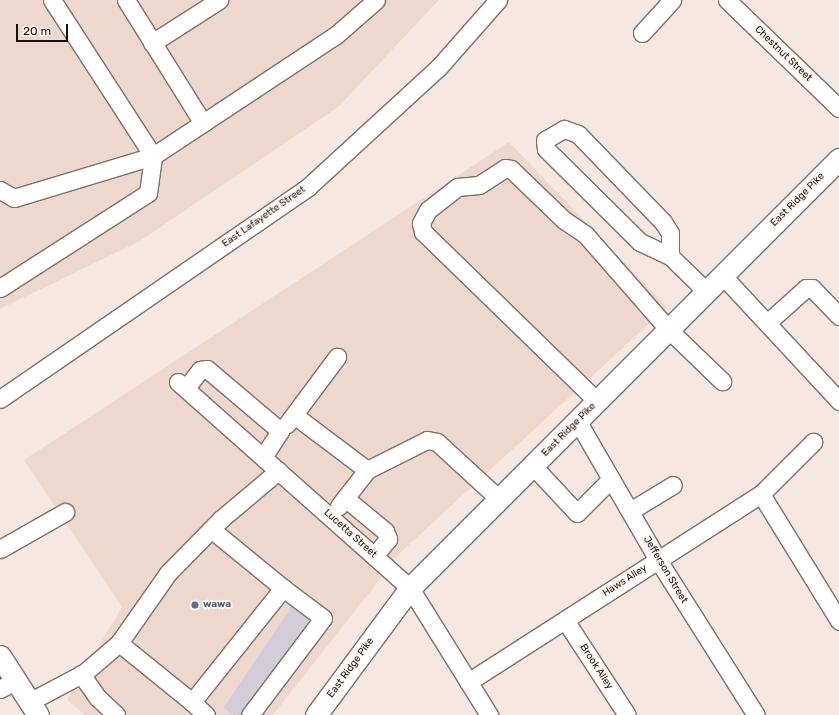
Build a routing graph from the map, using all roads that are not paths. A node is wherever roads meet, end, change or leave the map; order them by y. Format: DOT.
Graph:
graph roads {
  1 [pos="52,0"];
  2 [pos="126,0"];
  3 [pos="219,0"];
  4 [pos="376,0"];
  5 [pos="498,0"];
  6 [pos="672,0"];
  7 [pos="727,0"];
  8 [pos="642,33"];
  9 [pos="152,43"];
  10 [pos="839,108"];
  11 [pos="203,123"];
  12 [pos="153,156"];
  13 [pos="839,159"];
  14 [pos="0,190"];
  15 [pos="670,256"];
  16 [pos="723,276"];
  17 [pos="0,288"];
  18 [pos="707,292"];
  19 [pos="839,316"];
  20 [pos="767,323"];
  21 [pos="669,330"];
  22 [pos="337,357"];
  23 [pos="722,381"];
  24 [pos="0,399"];
  25 [pos="839,401"];
  26 [pos="598,402"];
  27 [pos="294,415"];
  28 [pos="578,422"];
  29 [pos="280,431"];
  30 [pos="813,442"];
  31 [pos="263,457"];
  32 [pos="533,466"];
  33 [pos="278,470"];
  34 [pos="367,470"];
  35 [pos="611,479"];
  36 [pos="673,485"];
  37 [pos="761,494"];
  38 [pos="345,498"];
  39 [pos="499,499"];
  40 [pos="630,511"];
  41 [pos="65,512"];
  42 [pos="330,517"];
  43 [pos="211,529"];
  44 [pos="0,549"];
  45 [pos="374,556"];
  46 [pos="658,560"];
  47 [pos="283,588"];
  48 [pos="410,588"];
  49 [pos="565,620"];
  50 [pos="839,621"];
  51 [pos="119,643"];
  52 [pos="0,656"];
  53 [pos="81,674"];
  54 [pos="468,682"];
  55 [pos="8,684"];
  56 [pos="192,702"];
  57 [pos="33,708"];
  58 [pos="116,715"];
  59 [pos="206,715"];
  60 [pos="250,715"];
  61 [pos="316,715"];
  62 [pos="489,715"];
  63 [pos="627,715"];
  64 [pos="756,715"];
  1 -- 12 [label="street"];
  2 -- 9 [label="street"];
  3 -- 9 [label="street"];
  4 -- 11 [label="street"];
  5 -- 24 [label="street, East Lafayette Street"];
  6 -- 8 [label="street"];
  7 -- 10 [label="street, Chestnut Street"];
  9 -- 11 [label="street"];
  11 -- 12 [label="street"];
  12 -- 14 [label="street"];
  12 -- 17 [label="street"];
  13 -- 16 [label="main road, East Ridge Pike"];
  15 -- 15 [label="street"];
  15 -- 18 [label="street"];
  16 -- 18 [label="main road, East Ridge Pike"];
  16 -- 20 [label="street"];
  18 -- 21 [label="main road, East Ridge Pike"];
  19 -- 20 [label="street"];
  20 -- 25 [label="street"];
  21 -- 23 [label="street"];
  21 -- 26 [label="main road, East Ridge Pike"];
  21 -- 26 [label="street"];
  22 -- 27 [label="street"];
  26 -- 28 [label="main road, East Ridge Pike"];
  27 -- 29 [label="street"];
  27 -- 34 [label="street"];
  28 -- 32 [label="main road, East Ridge Pike"];
  28 -- 35 [label="street, Jefferson Street"];
  29 -- 31 [label="street"];
  29 -- 31 [label="street, Lucetta Street"];
  30 -- 37 [label="street, Haws Alley"];
  31 -- 33 [label="street, Lucetta Street"];
  32 -- 35 [label="street"];
  32 -- 39 [label="main road, East Ridge Pike"];
  33 -- 42 [label="street, Lucetta Street"];
  33 -- 43 [label="street"];
  34 -- 38 [label="street"];
  34 -- 39 [label="street"];
  35 -- 40 [label="street, Jefferson Street"];
  36 -- 40 [label="street"];
  37 -- 46 [label="street, Haws Alley"];
  37 -- 50 [label="street"];
  38 -- 42 [label="street"];
  38 -- 45 [label="street"];
  39 -- 48 [label="main road, East Ridge Pike"];
  40 -- 46 [label="street, Jefferson Street"];
  41 -- 44 [label="street"];
  42 -- 45 [label="street, Lucetta Street"];
  43 -- 47 [label="street"];
  43 -- 51 [label="street"];
  45 -- 48 [label="street, Lucetta Street"];
  46 -- 49 [label="street, Haws Alley"];
  46 -- 64 [label="street, Jefferson Street"];
  47 -- 56 [label="street"];
  47 -- 60 [label="street"];
  48 -- 54 [label="street, Lucetta Street"];
  48 -- 61 [label="main road, East Ridge Pike"];
  49 -- 54 [label="street, Haws Alley"];
  49 -- 63 [label="street, Brook Alley"];
  51 -- 53 [label="street"];
  51 -- 56 [label="street"];
  52 -- 55 [label="main road"];
  53 -- 57 [label="street"];
  53 -- 58 [label="street"];
  54 -- 62 [label="street, Lucetta Street"];
  55 -- 57 [label="main road"];
  56 -- 59 [label="street"];
}
